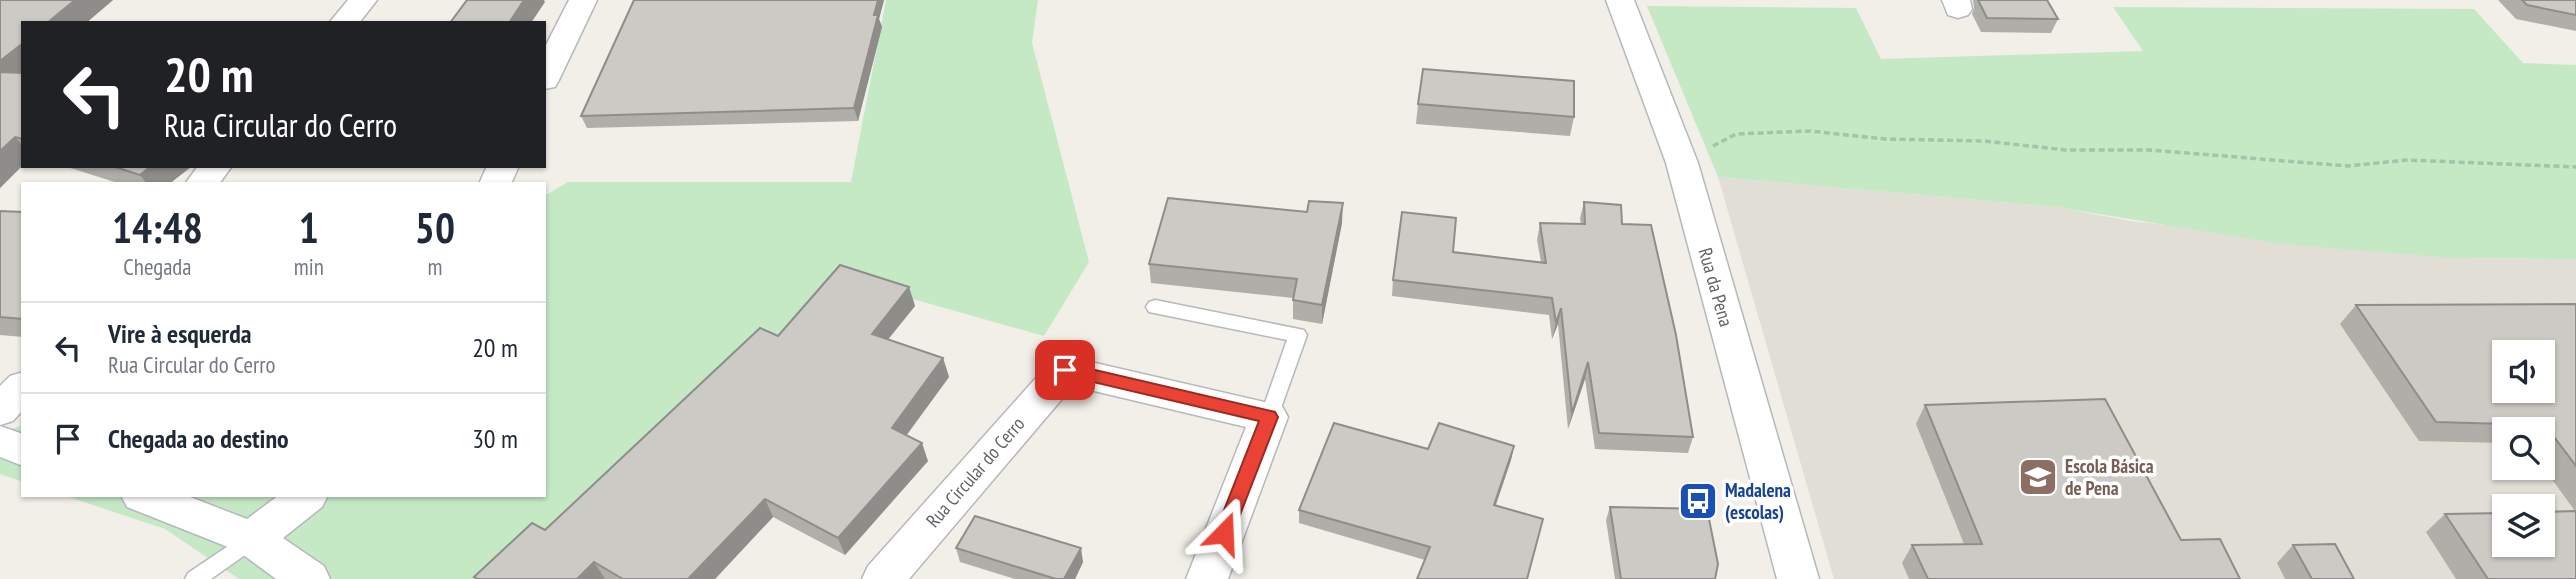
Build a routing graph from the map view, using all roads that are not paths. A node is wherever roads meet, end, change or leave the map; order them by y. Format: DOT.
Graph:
graph roads {
  1 [pos="363,0"];
  2 [pos="583,0"];
  3 [pos="1620,0"];
  4 [pos="345,21"];
  5 [pos="546,76"];
  6 [pos="214,168"];
  7 [pos="203,182"];
  8 [pos="1155,307"];
  9 [pos="21,388"];
  10 [pos="0,411"];
  11 [pos="1269,417"];
  12 [pos="0,441"];
  13 [pos="21,449"];
  14 [pos="146,497"];
  15 [pos="305,497"];
  16 [pos="252,539"];
  17 [pos="195,579"];
  18 [pos="309,579"];
  19 [pos="883,579"];
  20 [pos="1207,579"];
  21 [pos="1798,579"];
  1 -- 4 [label="street"];
  2 -- 5 [label="street"];
  3 -- 21 [label="street, Rua da Pena"];
  6 -- 7 [label="street"];
  8 -- 11 [label="lane"];
  9 -- 10 [label="street"];
  11 -- 19 [label="street, Rua Circular do Cerro"];
  11 -- 20 [label="street"];
  12 -- 13 [label="street"];
  14 -- 16 [label="street"];
  15 -- 16 [label="street"];
  16 -- 17 [label="lane"];
  16 -- 18 [label="street"];
}
